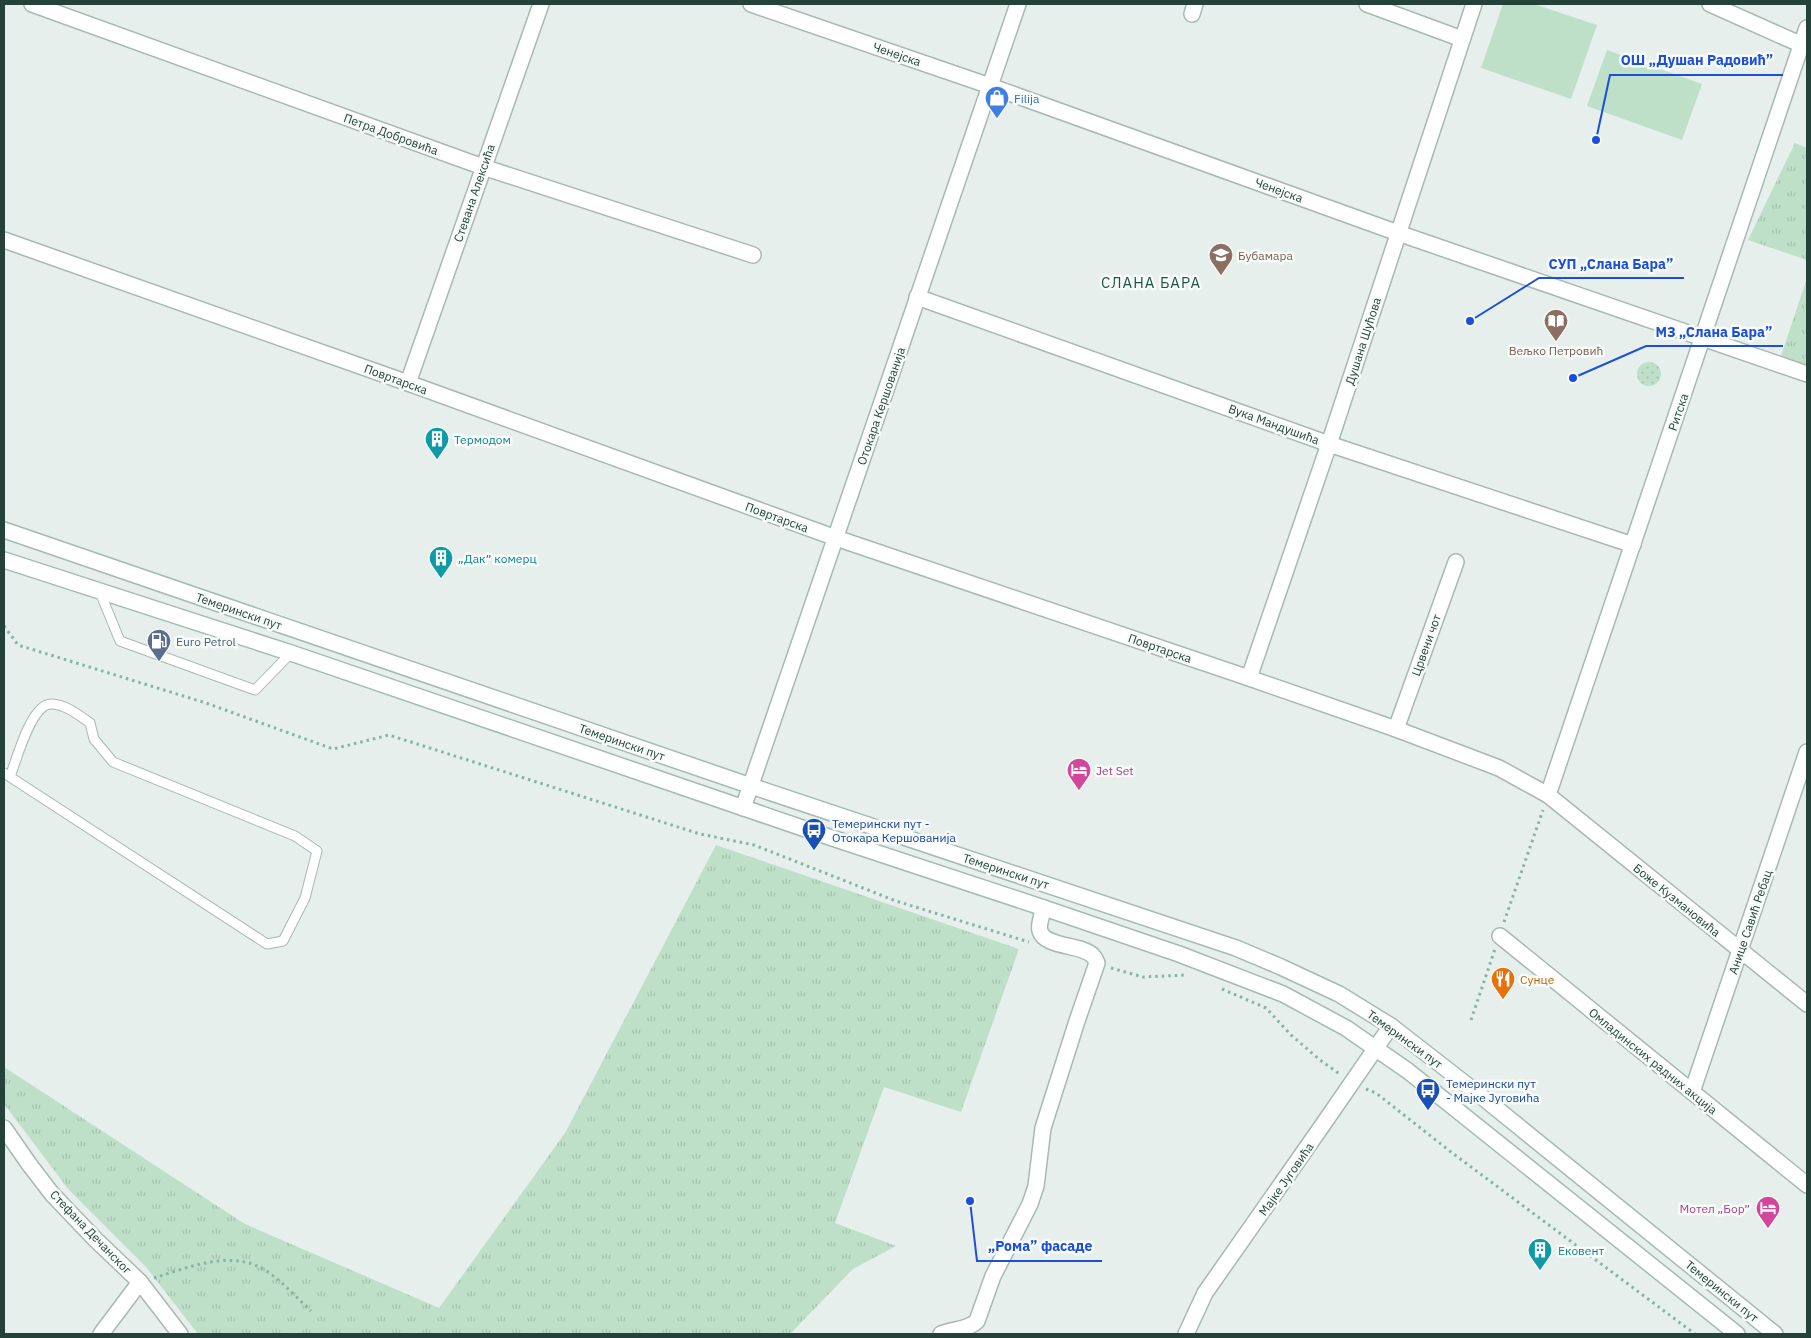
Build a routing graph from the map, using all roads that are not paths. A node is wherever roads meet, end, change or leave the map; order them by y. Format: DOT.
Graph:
graph roads {
  1 [pos="32,4"];
  2 [pos="541,4"];
  3 [pos="751,4"];
  4 [pos="1018,4"];
  5 [pos="1367,4"];
  6 [pos="1474,4"];
  7 [pos="1710,4"];
  8 [pos="1807,28"];
  9 [pos="1462,39"];
  10 [pos="1802,45"];
  11 [pos="990,86"];
  12 [pos="483,167"];
  13 [pos="1398,233"];
  14 [pos="4,240"];
  15 [pos="753,256"];
  16 [pos="917,297"];
  17 [pos="1704,338"];
  18 [pos="1807,374"];
  19 [pos="408,383"];
  20 [pos="1329,444"];
  21 [pos="4,530"];
  22 [pos="836,538"];
  23 [pos="1633,546"];
  24 [pos="4,560"];
  25 [pos="1456,562"];
  26 [pos="98,590"];
  27 [pos="291,653"];
  28 [pos="1249,678"];
  29 [pos="1396,729"];
  30 [pos="1807,752"];
  31 [pos="7,775"];
  32 [pos="751,786"];
  33 [pos="1548,795"];
  34 [pos="743,808"];
  35 [pos="1044,908"];
  36 [pos="1500,936"];
  37 [pos="1740,950"];
  38 [pos="1807,1004"];
  39 [pos="1391,1026"];
  40 [pos="1376,1047"];
  41 [pos="1692,1092"];
  42 [pos="4,1128"];
  43 [pos="1807,1185"];
  44 [pos="140,1282"];
  45 [pos="101,1334"];
  46 [pos="180,1334"];
  47 [pos="942,1334"];
  48 [pos="1186,1334"];
  49 [pos="1737,1334"];
  50 [pos="1775,1334"];
  1 -- 12 [label="street, Петра Добровића"];
  2 -- 12 [label="street, Стевана Алексића"];
  3 -- 11 [label="street, Ченејска"];
  4 -- 11 [label="street, Отокара Кершованија"];
  5 -- 9 [label="street"];
  6 -- 9 [label="street, Душана Шућова"];
  7 -- 10 [label="street"];
  8 -- 10 [label="street, Ритска"];
  9 -- 13 [label="street, Душана Шућова"];
  10 -- 17 [label="street, Ритска"];
  11 -- 13 [label="street, Ченејска"];
  11 -- 16 [label="street, Отокара Кершованија"];
  12 -- 15 [label="street, Петра Добровића"];
  12 -- 19 [label="street, Стевана Алексића"];
  13 -- 17 [label="street, Ченејска"];
  13 -- 20 [label="street, Душана Шућова"];
  14 -- 19 [label="street, Повртарска"];
  16 -- 20 [label="street, Вука Мандушића"];
  16 -- 22 [label="street, Отокара Кершованија"];
  17 -- 18 [label="street, Ченејска"];
  17 -- 23 [label="street, Ритска"];
  19 -- 22 [label="street, Повртарска"];
  20 -- 23 [label="street, Вука Мандушића"];
  20 -- 28 [label="street, Душана Шућова"];
  21 -- 32 [label="street, Темерински пут"];
  22 -- 28 [label="street, Повртарска"];
  22 -- 32 [label="street, Отокара Кершованија"];
  23 -- 33 [label="street, Ритска"];
  24 -- 26 [label="street, Темерински пут"];
  25 -- 29 [label="street, Црвени чот"];
  26 -- 27 [label="street, Темерински пут"];
  26 -- 27 [label="lane"];
  27 -- 34 [label="street, Темерински пут"];
  28 -- 29 [label="street, Повртарска"];
  29 -- 33 [label="street, Повртарска"];
  30 -- 37 [label="street, Анице Савић Ребац"];
  31 -- 31 [label="lane"];
  32 -- 34 [label="street, Отокара Кершованија"];
  32 -- 39 [label="street, Темерински пут"];
  33 -- 37 [label="street, Боже Кузмановића"];
  34 -- 35 [label="street, Темерински пут"];
  35 -- 40 [label="street, Темерински пут"];
  35 -- 47 [label="street"];
  36 -- 41 [label="street, Омладинских радних акција"];
  37 -- 38 [label="street, Боже Кузмановића"];
  37 -- 41 [label="street, Анице Савић Ребац"];
  39 -- 40 [label="street, Мајке Југовића"];
  39 -- 50 [label="street, Темерински пут"];
  40 -- 48 [label="street, Мајке Југовића"];
  40 -- 49 [label="street, Темерински пут"];
  41 -- 43 [label="street, Омладинских радних акција"];
  42 -- 44 [label="street, Стефана Дечанског"];
  44 -- 45 [label="street"];
  44 -- 46 [label="street, Стефана Дечанског"];
}
